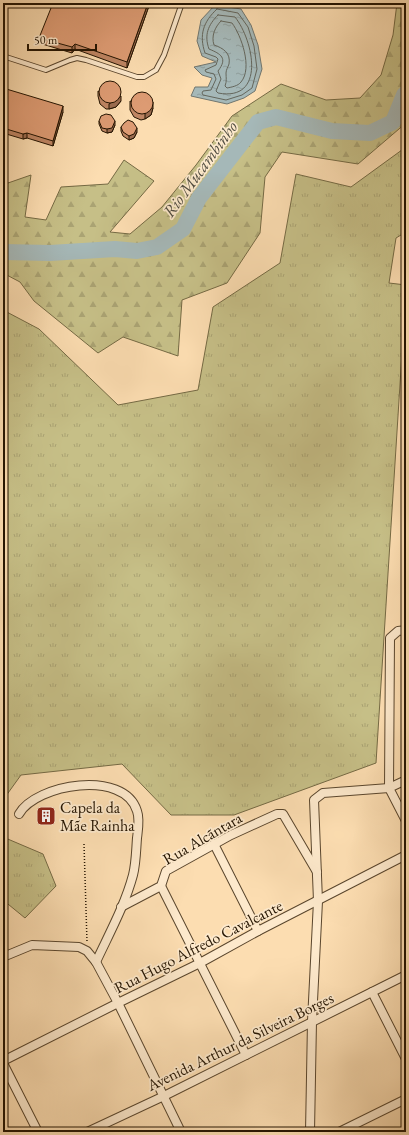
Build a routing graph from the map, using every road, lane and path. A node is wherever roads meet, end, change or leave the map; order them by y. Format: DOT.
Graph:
graph roads {
  1 [pos="182,3"];
  2 [pos="3,56"];
  3 [pos="406,630"];
  4 [pos="406,780"];
  5 [pos="389,788"];
  6 [pos="19,814"];
  7 [pos="406,821"];
  8 [pos="84,844"];
  9 [pos="214,844"];
  10 [pos="406,855"];
  11 [pos="317,873"];
  12 [pos="161,886"];
  13 [pos="318,901"];
  14 [pos="121,906"];
  15 [pos="258,931"];
  16 [pos="88,951"];
  17 [pos="3,957"];
  18 [pos="96,962"];
  19 [pos="200,963"];
  20 [pos="406,975"];
  21 [pos="372,992"];
  22 [pos="118,1003"];
  23 [pos="312,1021"];
  24 [pos="246,1055"];
  25 [pos="406,1059"];
  26 [pos="3,1062"];
  27 [pos="164,1096"];
  28 [pos="406,1100"];
  29 [pos="38,1132"];
  30 [pos="87,1132"];
  31 [pos="181,1132"];
  32 [pos="310,1132"];
  33 [pos="339,1132"];
  1 -- 2 [label="lane"];
  3 -- 5 [label="street"];
  4 -- 5 [label="street"];
  5 -- 7 [label="street"];
  5 -- 11 [label="street"];
  6 -- 14 [label="street"];
  8 -- 16 [label="path"];
  9 -- 11 [label="street, Rua Alcãntara"];
  9 -- 12 [label="street, Rua Alcãntara"];
  9 -- 15 [label="street"];
  10 -- 13 [label="street, Rua Hugo Alfredo Cavalcante"];
  11 -- 13 [label="street"];
  12 -- 14 [label="street, Rua Alcãntara"];
  12 -- 19 [label="street"];
  13 -- 15 [label="street, Rua Hugo Alfredo Cavalcante"];
  13 -- 23 [label="street"];
  14 -- 18 [label="street"];
  15 -- 19 [label="street, Rua Hugo Alfredo Cavalcante"];
  16 -- 17 [label="street"];
  16 -- 18 [label="street"];
  18 -- 22 [label="street"];
  19 -- 22 [label="street, Rua Hugo Alfredo Cavalcante"];
  19 -- 24 [label="street"];
  20 -- 21 [label="street, Avenida Arthur da Silveira Borges"];
  21 -- 23 [label="street, Avenida Arthur da Silveira Borges"];
  21 -- 25 [label="street"];
  22 -- 26 [label="street, Rua Hugo Alfredo Cavalcante"];
  22 -- 27 [label="street"];
  23 -- 24 [label="street, Avenida Arthur da Silveira Borges"];
  23 -- 32 [label="street"];
  24 -- 27 [label="street, Avenida Arthur da Silveira Borges"];
  26 -- 29 [label="street"];
  27 -- 30 [label="street, Avenida Arthur da Silveira Borges"];
  27 -- 31 [label="street"];
  28 -- 33 [label="street"];
}
